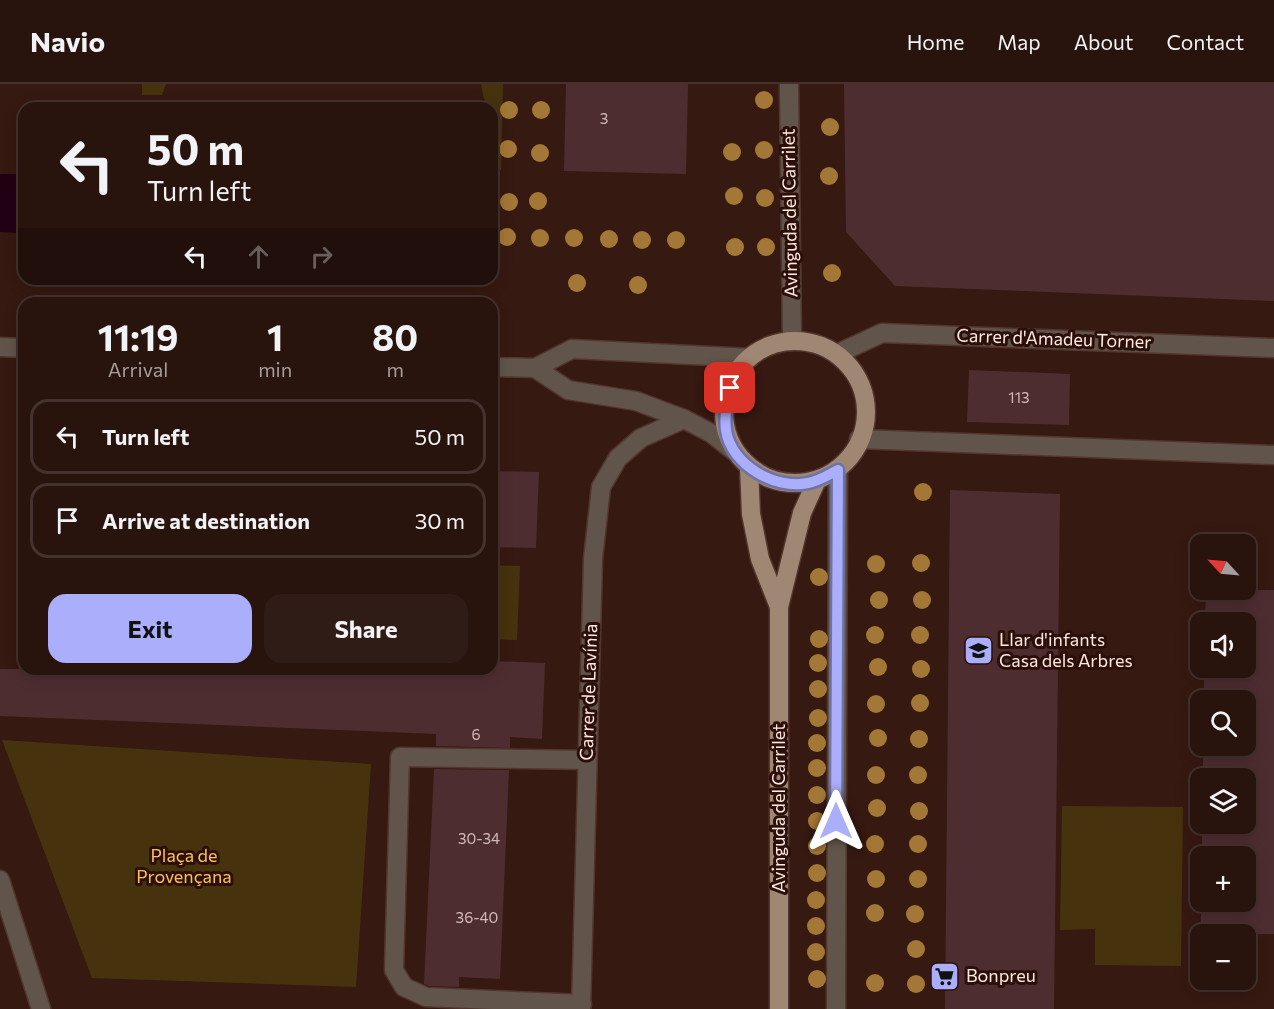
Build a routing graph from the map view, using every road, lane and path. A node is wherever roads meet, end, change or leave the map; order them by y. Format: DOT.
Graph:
graph roads {
  1 [pos="789,84"];
  2 [pos="792,341"];
  3 [pos="0,347"];
  4 [pos="18,348"];
  5 [pos="1274,348"];
  6 [pos="838,353"];
  7 [pos="750,357"];
  8 [pos="498,366"];
  9 [pos="535,368"];
  10 [pos="684,419"];
  11 [pos="859,439"];
  12 [pos="734,451"];
  13 [pos="1274,455"];
  14 [pos="749,467"];
  15 [pos="838,470"];
  16 [pos="817,480"];
  17 [pos="779,607"];
  18 [pos="587,760"];
  19 [pos="0,880"];
  20 [pos="581,1007"];
  21 [pos="41,1009"];
  22 [pos="779,1009"];
  23 [pos="836,1009"];
  1 -- 2 [label="street, Avinguda del Carrilet"];
  2 -- 6 [label="main road"];
  2 -- 7 [label="main road"];
  3 -- 4 [label="street"];
  5 -- 6 [label="street, Carrer d'Amadeu Torner"];
  6 -- 11 [label="main road"];
  7 -- 9 [label="street"];
  7 -- 12 [label="main road"];
  8 -- 9 [label="street"];
  9 -- 10 [label="street"];
  10 -- 12 [label="street"];
  10 -- 18 [label="street, Carrer de Lavínia"];
  11 -- 13 [label="street"];
  11 -- 15 [label="main road"];
  12 -- 14 [label="main road"];
  14 -- 16 [label="main road"];
  14 -- 17 [label="main road"];
  15 -- 16 [label="main road"];
  15 -- 23 [label="street"];
  16 -- 17 [label="main road"];
  17 -- 22 [label="main road, Avinguda del Carrilet"];
  18 -- 20 [label="street, Carrer de Lavínia"];
  18 -- 20 [label="street"];
  19 -- 21 [label="street"];
}
